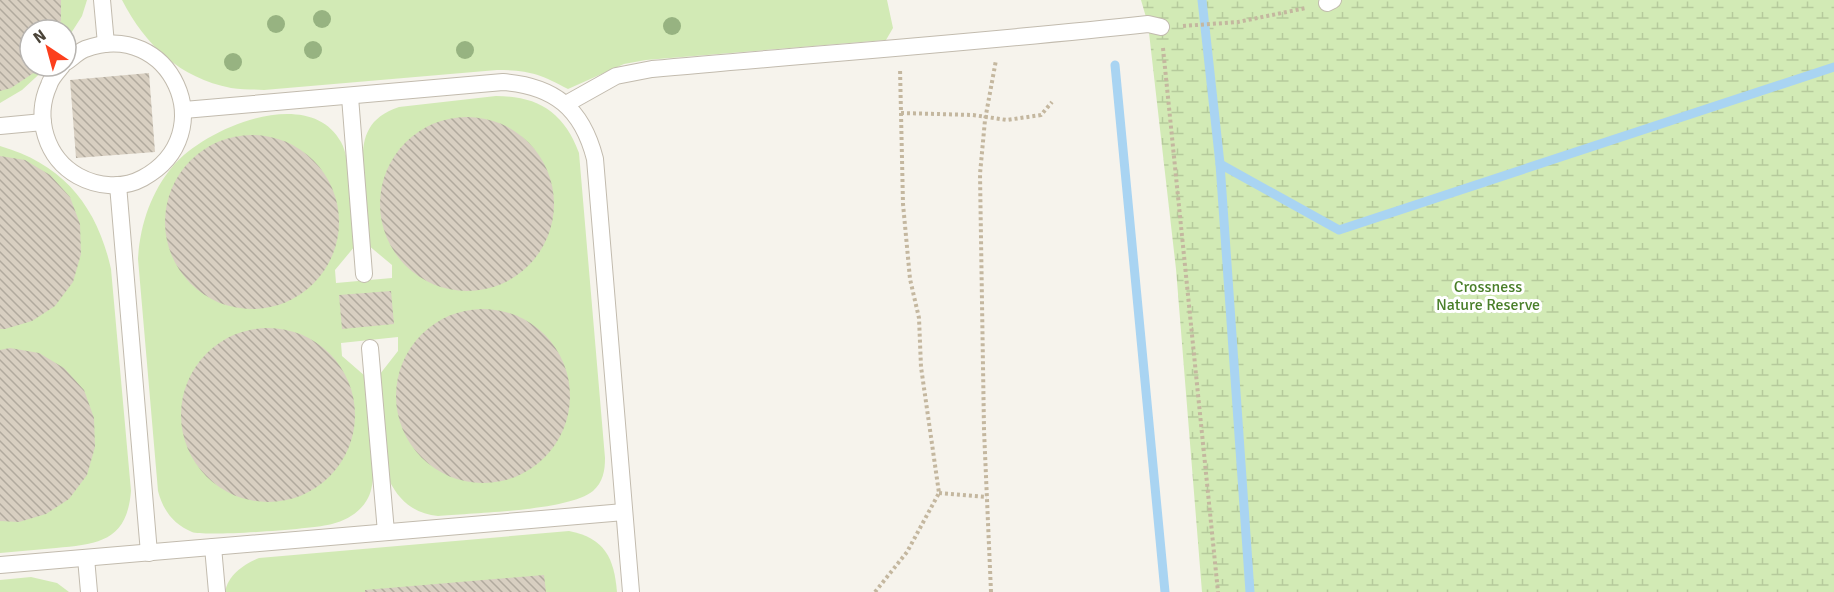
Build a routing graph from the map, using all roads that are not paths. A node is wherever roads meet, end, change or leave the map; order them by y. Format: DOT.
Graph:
graph roads {
  1 [pos="102,0"];
  2 [pos="1161,27"];
  3 [pos="105,44"];
  4 [pos="78,54"];
  5 [pos="53,78"];
  6 [pos="350,97"];
  7 [pos="566,104"];
  8 [pos="184,110"];
  9 [pos="43,122"];
  10 [pos="0,126"];
  11 [pos="118,185"];
  12 [pos="364,274"];
  13 [pos="370,348"];
  14 [pos="624,512"];
  15 [pos="386,532"];
  16 [pos="213,547"];
  17 [pos="149,553"];
  18 [pos="86,558"];
  19 [pos="0,565"];
  20 [pos="89,592"];
  21 [pos="217,592"];
  22 [pos="631,592"];
  1 -- 3 [label="lane"];
  2 -- 7 [label="lane"];
  3 -- 4 [label="lane"];
  3 -- 8 [label="lane"];
  5 -- 9 [label="lane"];
  6 -- 7 [label="lane"];
  6 -- 8 [label="lane"];
  6 -- 12 [label="lane"];
  7 -- 14 [label="lane"];
  8 -- 11 [label="lane"];
  9 -- 10 [label="lane"];
  9 -- 11 [label="lane"];
  11 -- 17 [label="lane"];
  13 -- 15 [label="lane"];
  14 -- 15 [label="lane"];
  14 -- 22 [label="lane"];
  15 -- 16 [label="lane"];
  16 -- 17 [label="lane"];
  16 -- 21 [label="lane"];
  17 -- 18 [label="lane"];
  18 -- 19 [label="lane"];
  18 -- 20 [label="lane"];
}
